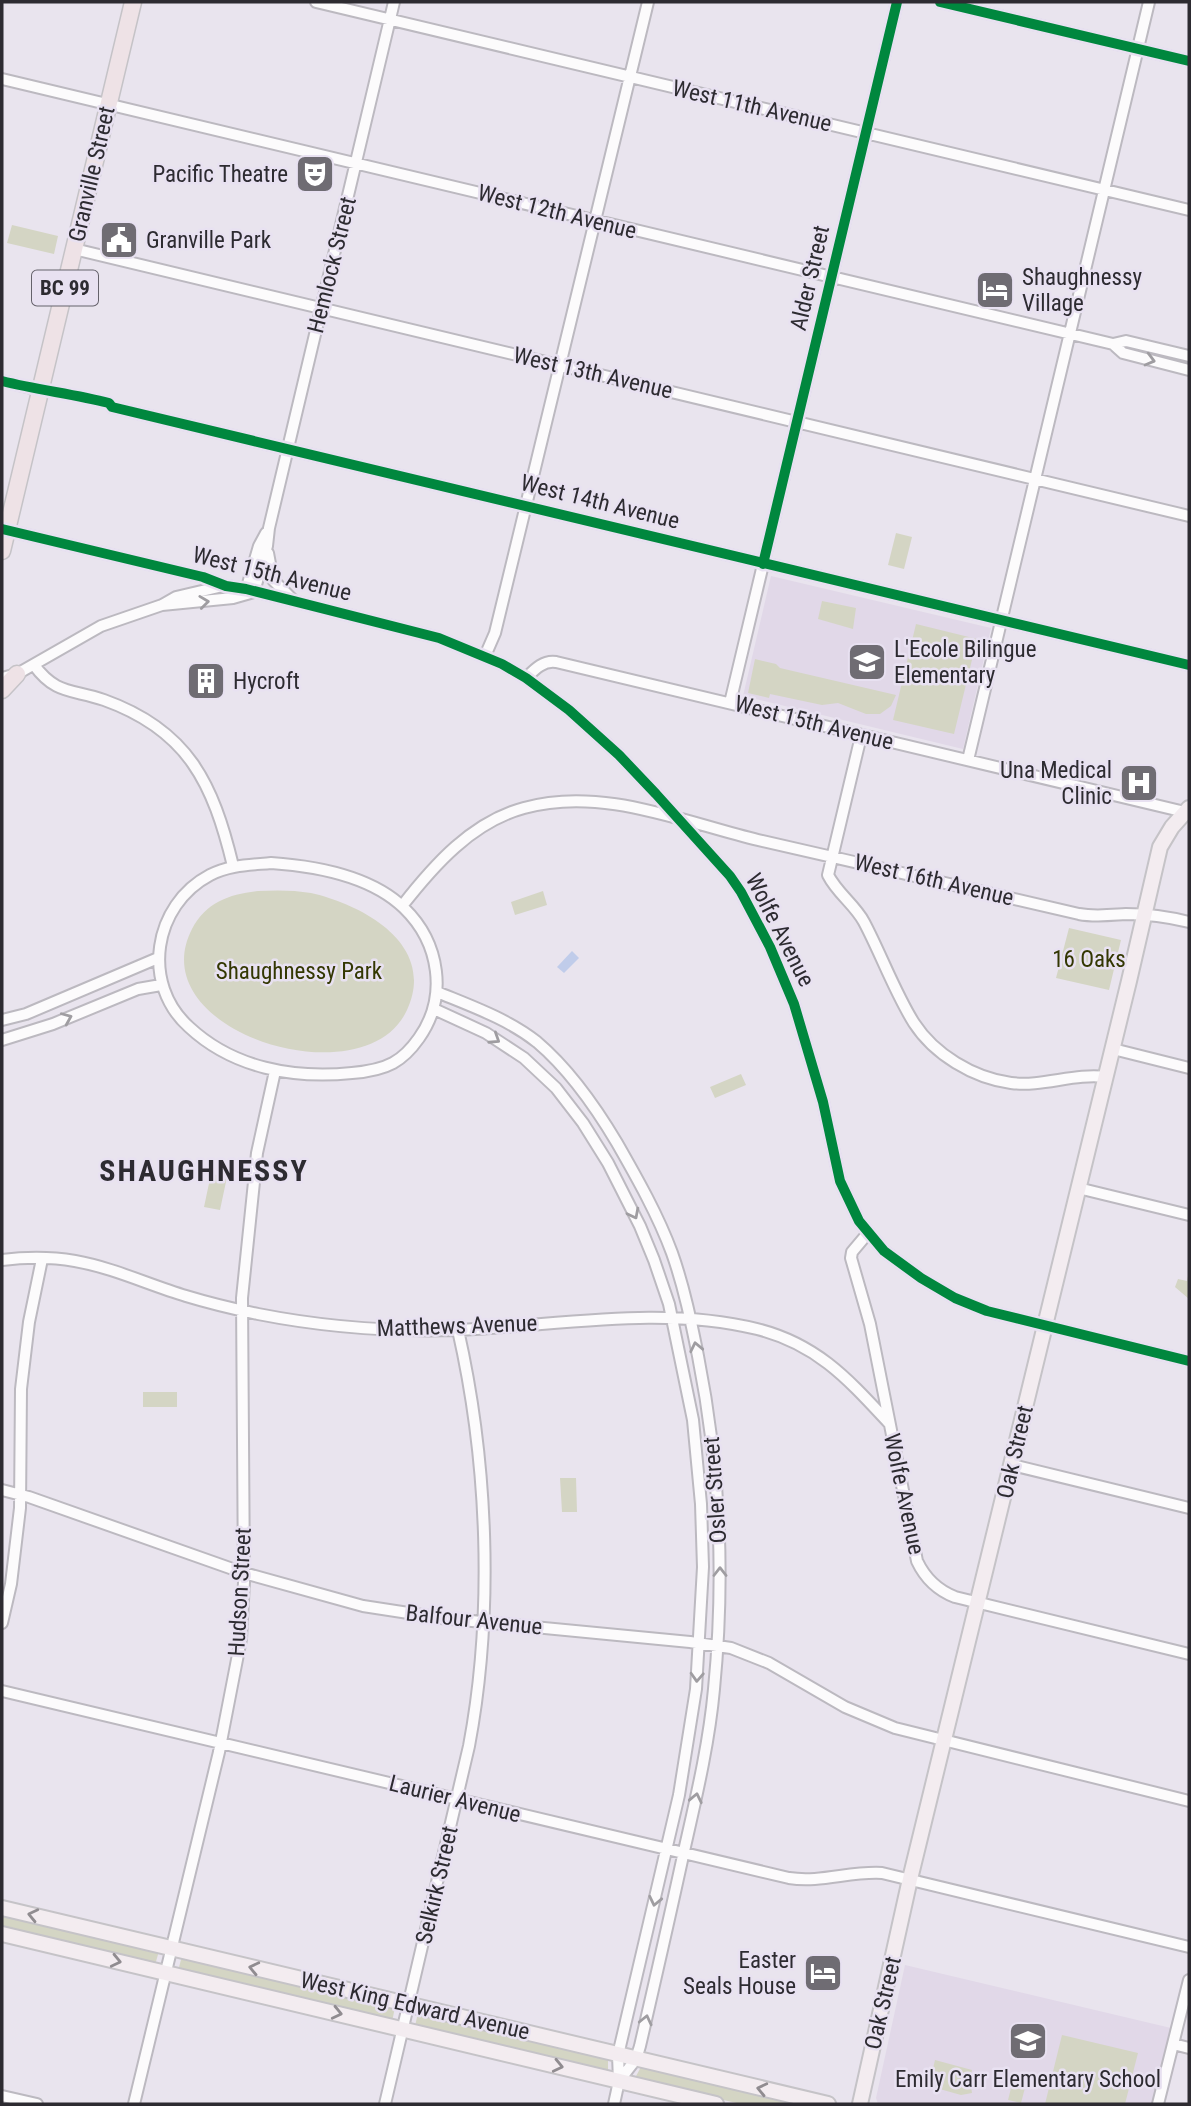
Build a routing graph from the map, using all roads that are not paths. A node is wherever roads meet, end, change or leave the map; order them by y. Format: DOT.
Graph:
graph roads {
  1 [pos="133,2"];
  2 [pos="316,2"];
  3 [pos="394,2"];
  4 [pos="648,2"];
  5 [pos="897,2"];
  6 [pos="940,2"];
  7 [pos="1149,2"];
  8 [pos="390,20"];
  9 [pos="1137,48"];
  10 [pos="1189,61"];
  11 [pos="629,76"];
  12 [pos="2,79"];
  13 [pos="108,104"];
  14 [pos="866,133"];
  15 [pos="356,163"];
  16 [pos="1105,190"];
  17 [pos="1189,210"];
  18 [pos="593,221"];
  19 [pos="74,249"];
  20 [pos="831,277"];
  21 [pos="321,308"];
  22 [pos="1071,334"];
  23 [pos="1113,344"];
  24 [pos="1189,356"];
  25 [pos="559,365"];
  26 [pos="1189,370"];
  27 [pos="2,381"];
  28 [pos="40,390"];
  29 [pos="112,407"];
  30 [pos="797,421"];
  31 [pos="288,449"];
  32 [pos="1036,479"];
  33 [pos="526,506"];
  34 [pos="1189,516"];
  35 [pos="269,528"];
  36 [pos="4,530"];
  37 [pos="267,546"];
  38 [pos="2,551"];
  39 [pos="763,564"];
  40 [pos="226,586"];
  41 [pos="248,592"];
  42 [pos="294,601"];
  43 [pos="162,605"];
  44 [pos="1002,620"];
  45 [pos="485,656"];
  46 [pos="34,665"];
  47 [pos="1189,665"];
  48 [pos="9,676"];
  49 [pos="526,678"];
  50 [pos="2,690"];
  51 [pos="730,703"];
  52 [pos="861,736"];
  53 [pos="968,760"];
  54 [pos="1188,811"];
  55 [pos="681,820"];
  56 [pos="832,856"];
  57 [pos="233,866"];
  58 [pos="402,906"];
  59 [pos="1144,916"];
  60 [pos="1189,922"];
  61 [pos="158,958"];
  62 [pos="161,985"];
  63 [pos="437,992"];
  64 [pos="434,1009"];
  65 [pos="2,1020"];
  66 [pos="2,1040"];
  67 [pos="1113,1049"];
  68 [pos="1189,1068"];
  69 [pos="275,1072"];
  70 [pos="1106,1077"];
  71 [pos="1078,1188"];
  72 [pos="1189,1214"];
  73 [pos="868,1233"];
  74 [pos="42,1259"];
  75 [pos="2,1260"];
  76 [pos="242,1310"];
  77 [pos="671,1319"];
  78 [pos="691,1320"];
  79 [pos="1044,1326"];
  80 [pos="458,1330"];
  81 [pos="1189,1361"];
  82 [pos="888,1422"];
  83 [pos="1012,1465"];
  84 [pos="2,1490"];
  85 [pos="20,1494"];
  86 [pos="1189,1507"];
  87 [pos="244,1573"];
  88 [pos="979,1603"];
  89 [pos="482,1622"];
  90 [pos="2,1623"];
  91 [pos="699,1644"];
  92 [pos="718,1646"];
  93 [pos="1189,1654"];
  94 [pos="2,1691"];
  95 [pos="944,1741"];
  96 [pos="221,1742"];
  97 [pos="457,1799"];
  98 [pos="1189,1801"];
  99 [pos="666,1849"];
  100 [pos="684,1853"];
  101 [pos="910,1879"];
  102 [pos="2,1908"];
  103 [pos="2,1934"];
  104 [pos="1189,1947"];
  105 [pos="172,1948"];
  106 [pos="166,1972"];
  107 [pos="1189,1980"];
  108 [pos="408,2005"];
  109 [pos="402,2029"];
  110 [pos="1173,2044"];
  111 [pos="1189,2048"];
  112 [pos="618,2055"];
  113 [pos="636,2059"];
  114 [pos="619,2081"];
  115 [pos="2,2096"];
  116 [pos="37,2104"];
  117 [pos="134,2104"];
  118 [pos="385,2104"];
  119 [pos="614,2104"];
  120 [pos="716,2104"];
  121 [pos="828,2104"];
  122 [pos="860,2104"];
  123 [pos="1158,2104"];
  1 -- 13 [label="highway, Granville Street / BC 99"];
  2 -- 8 [label="street, West 11th Avenue"];
  3 -- 8 [label="street, Hemlock Street"];
  4 -- 11 [label="street"];
  5 -- 14 [label="street, Alder Street"];
  6 -- 9 [label="street"];
  7 -- 9 [label="street"];
  8 -- 11 [label="street, West 11th Avenue"];
  8 -- 15 [label="street, Hemlock Street"];
  9 -- 10 [label="street"];
  9 -- 16 [label="street"];
  11 -- 14 [label="street, West 11th Avenue"];
  11 -- 18 [label="street"];
  12 -- 13 [label="street, West 12th Avenue"];
  13 -- 15 [label="street, West 12th Avenue"];
  13 -- 19 [label="highway, Granville Street / BC 99"];
  14 -- 16 [label="street, West 11th Avenue"];
  14 -- 20 [label="street, Alder Street"];
  15 -- 18 [label="street, West 12th Avenue"];
  15 -- 21 [label="street, Hemlock Street"];
  16 -- 17 [label="street, West 11th Avenue"];
  16 -- 22 [label="street"];
  18 -- 20 [label="street, West 12th Avenue"];
  18 -- 25 [label="street"];
  19 -- 21 [label="street, West 13th Avenue"];
  19 -- 28 [label="highway, Granville Street / BC 99"];
  20 -- 22 [label="street, West 12th Avenue"];
  20 -- 30 [label="street, Alder Street"];
  21 -- 25 [label="street, West 13th Avenue"];
  21 -- 31 [label="street, Hemlock Street"];
  22 -- 23 [label="street, West 12th Avenue"];
  22 -- 32 [label="street"];
  23 -- 24 [label="street, West 12th Avenue"];
  23 -- 26 [label="street, West 12th Avenue, one-way"];
  25 -- 30 [label="street, West 13th Avenue"];
  25 -- 33 [label="street"];
  27 -- 28 [label="street"];
  28 -- 36 [label="highway, Granville Street / BC 99"];
  29 -- 31 [label="street, West 14th Avenue"];
  30 -- 32 [label="street, West 13th Avenue"];
  30 -- 39 [label="street, Alder Street"];
  31 -- 33 [label="street, West 14th Avenue"];
  31 -- 35 [label="street, Hemlock Street"];
  32 -- 34 [label="street, West 13th Avenue"];
  32 -- 44 [label="street"];
  33 -- 39 [label="street, West 14th Avenue"];
  33 -- 45 [label="street"];
  35 -- 37 [label="street, Hemlock Street"];
  35 -- 41 [label="street, Hemlock Street"];
  36 -- 38 [label="highway, Granville Street / BC 99"];
  36 -- 40 [label="street, West 15th Avenue"];
  37 -- 41 [label="street, Hemlock Street"];
  37 -- 42 [label="street"];
  39 -- 44 [label="street, West 14th Avenue"];
  39 -- 51 [label="street, Alder Street"];
  40 -- 41 [label="street, West 15th Avenue"];
  40 -- 43 [label="street"];
  41 -- 42 [label="street, West 15th Avenue"];
  43 -- 41 [label="street, one-way"];
  42 -- 45 [label="street, West 15th Avenue"];
  43 -- 46 [label="street"];
  44 -- 47 [label="street, West 14th Avenue"];
  44 -- 53 [label="street"];
  45 -- 49 [label="street, West 15th Avenue"];
  46 -- 48 [label="street"];
  46 -- 57 [label="street"];
  48 -- 50 [label="highway"];
  49 -- 51 [label="street, West 15th Avenue"];
  49 -- 55 [label="street, Wolfe Avenue"];
  51 -- 52 [label="street, West 15th Avenue"];
  52 -- 53 [label="street, West 15th Avenue"];
  52 -- 56 [label="street"];
  53 -- 54 [label="street, West 15th Avenue"];
  54 -- 59 [label="main road, Oak Street"];
  55 -- 56 [label="street, West 16th Avenue"];
  55 -- 58 [label="street, West 16th Avenue"];
  55 -- 73 [label="street, Wolfe Avenue"];
  56 -- 59 [label="street, West 16th Avenue"];
  56 -- 70 [label="street"];
  57 -- 58 [label="street"];
  57 -- 61 [label="street"];
  58 -- 63 [label="street"];
  59 -- 60 [label="street, West 16th Avenue"];
  59 -- 67 [label="main road, Oak Street"];
  61 -- 62 [label="street"];
  61 -- 65 [label="street"];
  66 -- 62 [label="street, one-way"];
  62 -- 69 [label="street"];
  63 -- 64 [label="street"];
  63 -- 78 [label="street, Osler Street"];
  64 -- 69 [label="street"];
  64 -- 77 [label="street, Osler Street, one-way"];
  67 -- 68 [label="street"];
  67 -- 70 [label="main road, Oak Street"];
  69 -- 76 [label="street, Hudson Street"];
  70 -- 71 [label="main road, Oak Street"];
  71 -- 72 [label="street"];
  71 -- 79 [label="main road, Oak Street"];
  73 -- 79 [label="street"];
  73 -- 82 [label="street, Wolfe Avenue"];
  74 -- 75 [label="street, Matthews Avenue"];
  74 -- 76 [label="street, Matthews Avenue"];
  74 -- 85 [label="street"];
  76 -- 80 [label="street, Matthews Avenue"];
  76 -- 87 [label="street, Hudson Street"];
  77 -- 78 [label="street, Matthews Avenue"];
  77 -- 80 [label="street, Matthews Avenue"];
  77 -- 91 [label="street, Osler Street"];
  78 -- 82 [label="street, Matthews Avenue"];
  92 -- 78 [label="street, Osler Street, one-way"];
  79 -- 81 [label="street"];
  79 -- 83 [label="main road, Oak Street"];
  80 -- 89 [label="street, Selkirk Street"];
  82 -- 88 [label="street, Wolfe Avenue"];
  83 -- 86 [label="street"];
  83 -- 88 [label="main road, Oak Street"];
  84 -- 85 [label="street, Balfour Avenue"];
  85 -- 87 [label="street, Balfour Avenue"];
  85 -- 90 [label="street"];
  87 -- 89 [label="street, Balfour Avenue"];
  87 -- 96 [label="street, Hudson Street"];
  88 -- 93 [label="street, Wolfe Avenue"];
  88 -- 95 [label="main road, Oak Street"];
  89 -- 91 [label="street, Balfour Avenue"];
  89 -- 97 [label="street, Selkirk Street"];
  91 -- 92 [label="street, Balfour Avenue"];
  91 -- 99 [label="street, Osler Street, one-way"];
  92 -- 95 [label="street, Balfour Avenue"];
  100 -- 92 [label="street, Osler Street, one-way"];
  94 -- 96 [label="street, Laurier Avenue"];
  95 -- 98 [label="street, Balfour Avenue"];
  95 -- 101 [label="main road, Oak Street"];
  96 -- 97 [label="street, Laurier Avenue"];
  96 -- 105 [label="street, Hudson Street"];
  97 -- 99 [label="street, Laurier Avenue"];
  97 -- 108 [label="street, Selkirk Street"];
  99 -- 100 [label="street, Laurier Avenue"];
  99 -- 112 [label="street, Osler Street, one-way"];
  100 -- 101 [label="street, Laurier Avenue"];
  113 -- 100 [label="street, Osler Street, one-way"];
  101 -- 104 [label="street, Laurier Avenue"];
  101 -- 122 [label="main road, Oak Street"];
  105 -- 102 [label="main road, West King Edward Avenue, one-way"];
  103 -- 106 [label="main road, West King Edward Avenue, one-way"];
  105 -- 106 [label="street, Hudson Street"];
  108 -- 105 [label="main road, West King Edward Avenue, one-way"];
  106 -- 109 [label="main road, West King Edward Avenue, one-way"];
  106 -- 117 [label="street, Hudson Street"];
  107 -- 110 [label="street"];
  108 -- 109 [label="street, Selkirk Street"];
  108 -- 112 [label="main road, West King Edward Avenue"];
  109 -- 114 [label="main road, West King Edward Avenue, one-way"];
  109 -- 118 [label="street, Selkirk Street"];
  110 -- 111 [label="street"];
  110 -- 123 [label="street"];
  112 -- 113 [label="main road, West King Edward Avenue"];
  112 -- 114 [label="street, Osler Street"];
  113 -- 114 [label="street, Osler Street"];
  121 -- 113 [label="main road, West King Edward Avenue, one-way"];
  114 -- 119 [label="street, Osler Street"];
  114 -- 120 [label="main road, West King Edward Avenue"];
  115 -- 116 [label="street"];
}
